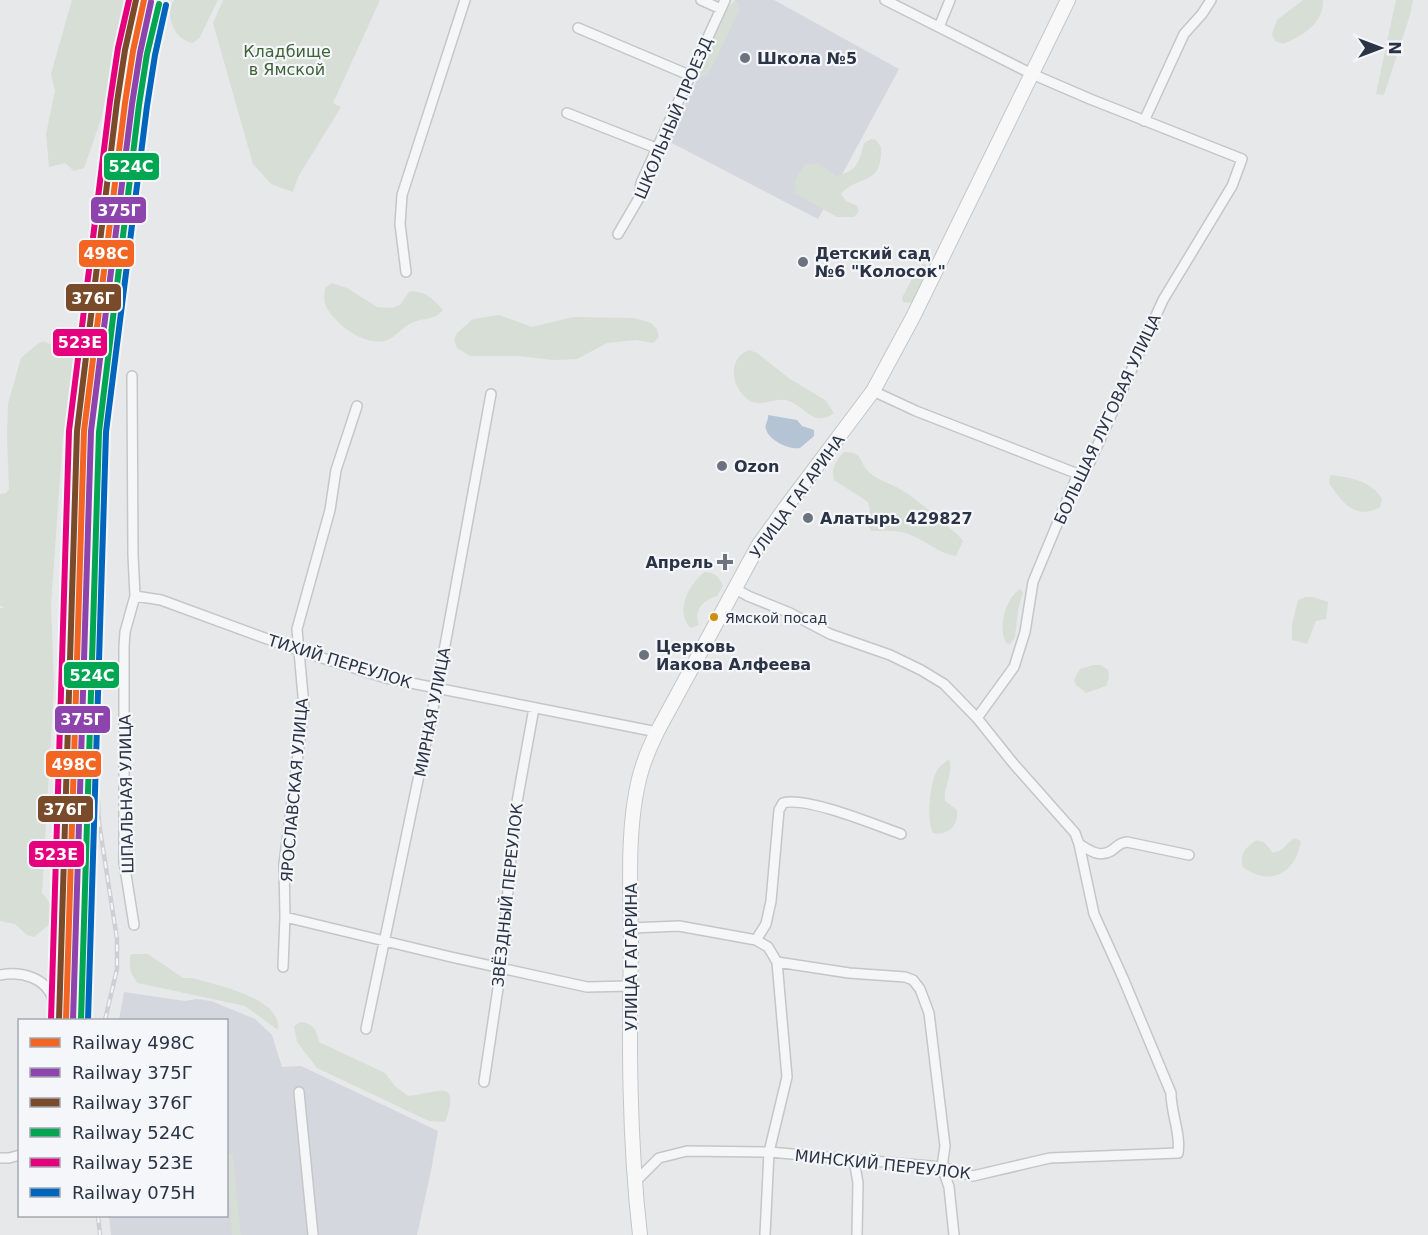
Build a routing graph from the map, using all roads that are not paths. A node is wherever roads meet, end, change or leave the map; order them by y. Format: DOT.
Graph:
graph roads {
  1 [pos="465,0"];
  2 [pos="701,0"];
  3 [pos="885,0"];
  4 [pos="950,0"];
  5 [pos="1068,0"];
  6 [pos="1211,0"];
  7 [pos="723,4"];
  8 [pos="939,27"];
  9 [pos="579,28"];
  10 [pos="1032,74"];
  11 [pos="689,75"];
  12 [pos="567,113"];
  13 [pos="1144,121"];
  14 [pos="656,148"];
  15 [pos="618,234"];
  16 [pos="406,272"];
  17 [pos="132,376"];
  18 [pos="873,391"];
  19 [pos="491,394"];
  20 [pos="357,406"];
  21 [pos="1078,474"];
  22 [pos="736,589"];
  23 [pos="135,596"];
  24 [pos="300,651"];
  25 [pos="437,689"];
  26 [pos="534,708"];
  27 [pos="977,718"];
  28 [pos="657,732"];
  29 [pos="901,834"];
  30 [pos="1079,844"];
  31 [pos="1189,855"];
  32 [pos="285,917"];
  33 [pos="134,925"];
  34 [pos="631,928"];
  35 [pos="384,940"];
  36 [pos="756,940"];
  37 [pos="777,962"];
  38 [pos="283,967"];
  39 [pos="501,968"];
  40 [pos="0,975"];
  41 [pos="630,986"];
  42 [pos="54,1019"];
  43 [pos="366,1029"];
  44 [pos="484,1082"];
  45 [pos="299,1092"];
  46 [pos="769,1152"];
  47 [pos="18,1156"];
  48 [pos="0,1158"];
  49 [pos="854,1160"];
  50 [pos="942,1167"];
  51 [pos="634,1183"];
  52 [pos="313,1235"];
  53 [pos="640,1235"];
  54 [pos="765,1235"];
  55 [pos="856,1235"];
  56 [pos="954,1235"];
  1 -- 16 [label="street"];
  2 -- 7 [label="street"];
  3 -- 8 [label="street"];
  4 -- 8 [label="street"];
  5 -- 10 [label="main road, УЛИЦА ГАГАРИНА"];
  6 -- 13 [label="street"];
  7 -- 11 [label="street, ШКОЛЬНЫЙ ПРОЕЗД"];
  8 -- 10 [label="street"];
  9 -- 11 [label="street"];
  10 -- 13 [label="street"];
  10 -- 18 [label="main road, УЛИЦА ГАГАРИНА"];
  11 -- 14 [label="street, ШКОЛЬНЫЙ ПРОЕЗД"];
  12 -- 14 [label="street"];
  13 -- 21 [label="street, БОЛЬШАЯ ЛУГОВАЯ УЛИЦА"];
  14 -- 15 [label="street, ШКОЛЬНЫЙ ПРОЕЗД"];
  17 -- 23 [label="street, ШПАЛЬНАЯ УЛИЦА"];
  18 -- 21 [label="street"];
  18 -- 22 [label="main road, УЛИЦА ГАГАРИНА"];
  19 -- 25 [label="street, МИРНАЯ УЛИЦА"];
  20 -- 24 [label="street, ЯРОСЛАВСКАЯ УЛИЦА"];
  21 -- 27 [label="street, БОЛЬШАЯ ЛУГОВАЯ УЛИЦА"];
  22 -- 27 [label="street"];
  22 -- 28 [label="main road, УЛИЦА ГАГАРИНА"];
  23 -- 24 [label="street, ТИХИЙ ПЕРЕУЛОК"];
  23 -- 33 [label="street, ШПАЛЬНАЯ УЛИЦА"];
  24 -- 25 [label="street, ТИХИЙ ПЕРЕУЛОК"];
  24 -- 32 [label="street, ЯРОСЛАВСКАЯ УЛИЦА"];
  25 -- 26 [label="street, ТИХИЙ ПЕРЕУЛОК"];
  25 -- 35 [label="street, МИРНАЯ УЛИЦА"];
  26 -- 28 [label="street, ТИХИЙ ПЕРЕУЛОК"];
  26 -- 39 [label="street, ЗВЁЗДНЫЙ ПЕРЕУЛОК"];
  27 -- 30 [label="street"];
  28 -- 34 [label="main road, УЛИЦА ГАГАРИНА"];
  29 -- 36 [label="street"];
  30 -- 31 [label="street"];
  30 -- 50 [label="street, МИНСКИЙ ПЕРЕУЛОК"];
  32 -- 35 [label="street"];
  32 -- 38 [label="street, ЯРОСЛАВСКАЯ УЛИЦА"];
  34 -- 36 [label="street"];
  34 -- 41 [label="main road, УЛИЦА ГАГАРИНА"];
  35 -- 39 [label="street"];
  35 -- 43 [label="street, МИРНАЯ УЛИЦА"];
  36 -- 37 [label="street"];
  37 -- 46 [label="street"];
  37 -- 50 [label="street"];
  39 -- 41 [label="street"];
  39 -- 44 [label="street, ЗВЁЗДНЫЙ ПЕРЕУЛОК"];
  40 -- 42 [label="street"];
  41 -- 51 [label="main road, УЛИЦА ГАГАРИНА"];
  45 -- 52 [label="street"];
  46 -- 49 [label="street, МИНСКИЙ ПЕРЕУЛОК"];
  46 -- 51 [label="street, МИНСКИЙ ПЕРЕУЛОК"];
  46 -- 54 [label="street"];
  47 -- 48 [label="street"];
  49 -- 50 [label="street, МИНСКИЙ ПЕРЕУЛОК"];
  49 -- 55 [label="street"];
  50 -- 56 [label="street"];
  51 -- 53 [label="main road, УЛИЦА ГАГАРИНА"];
}
